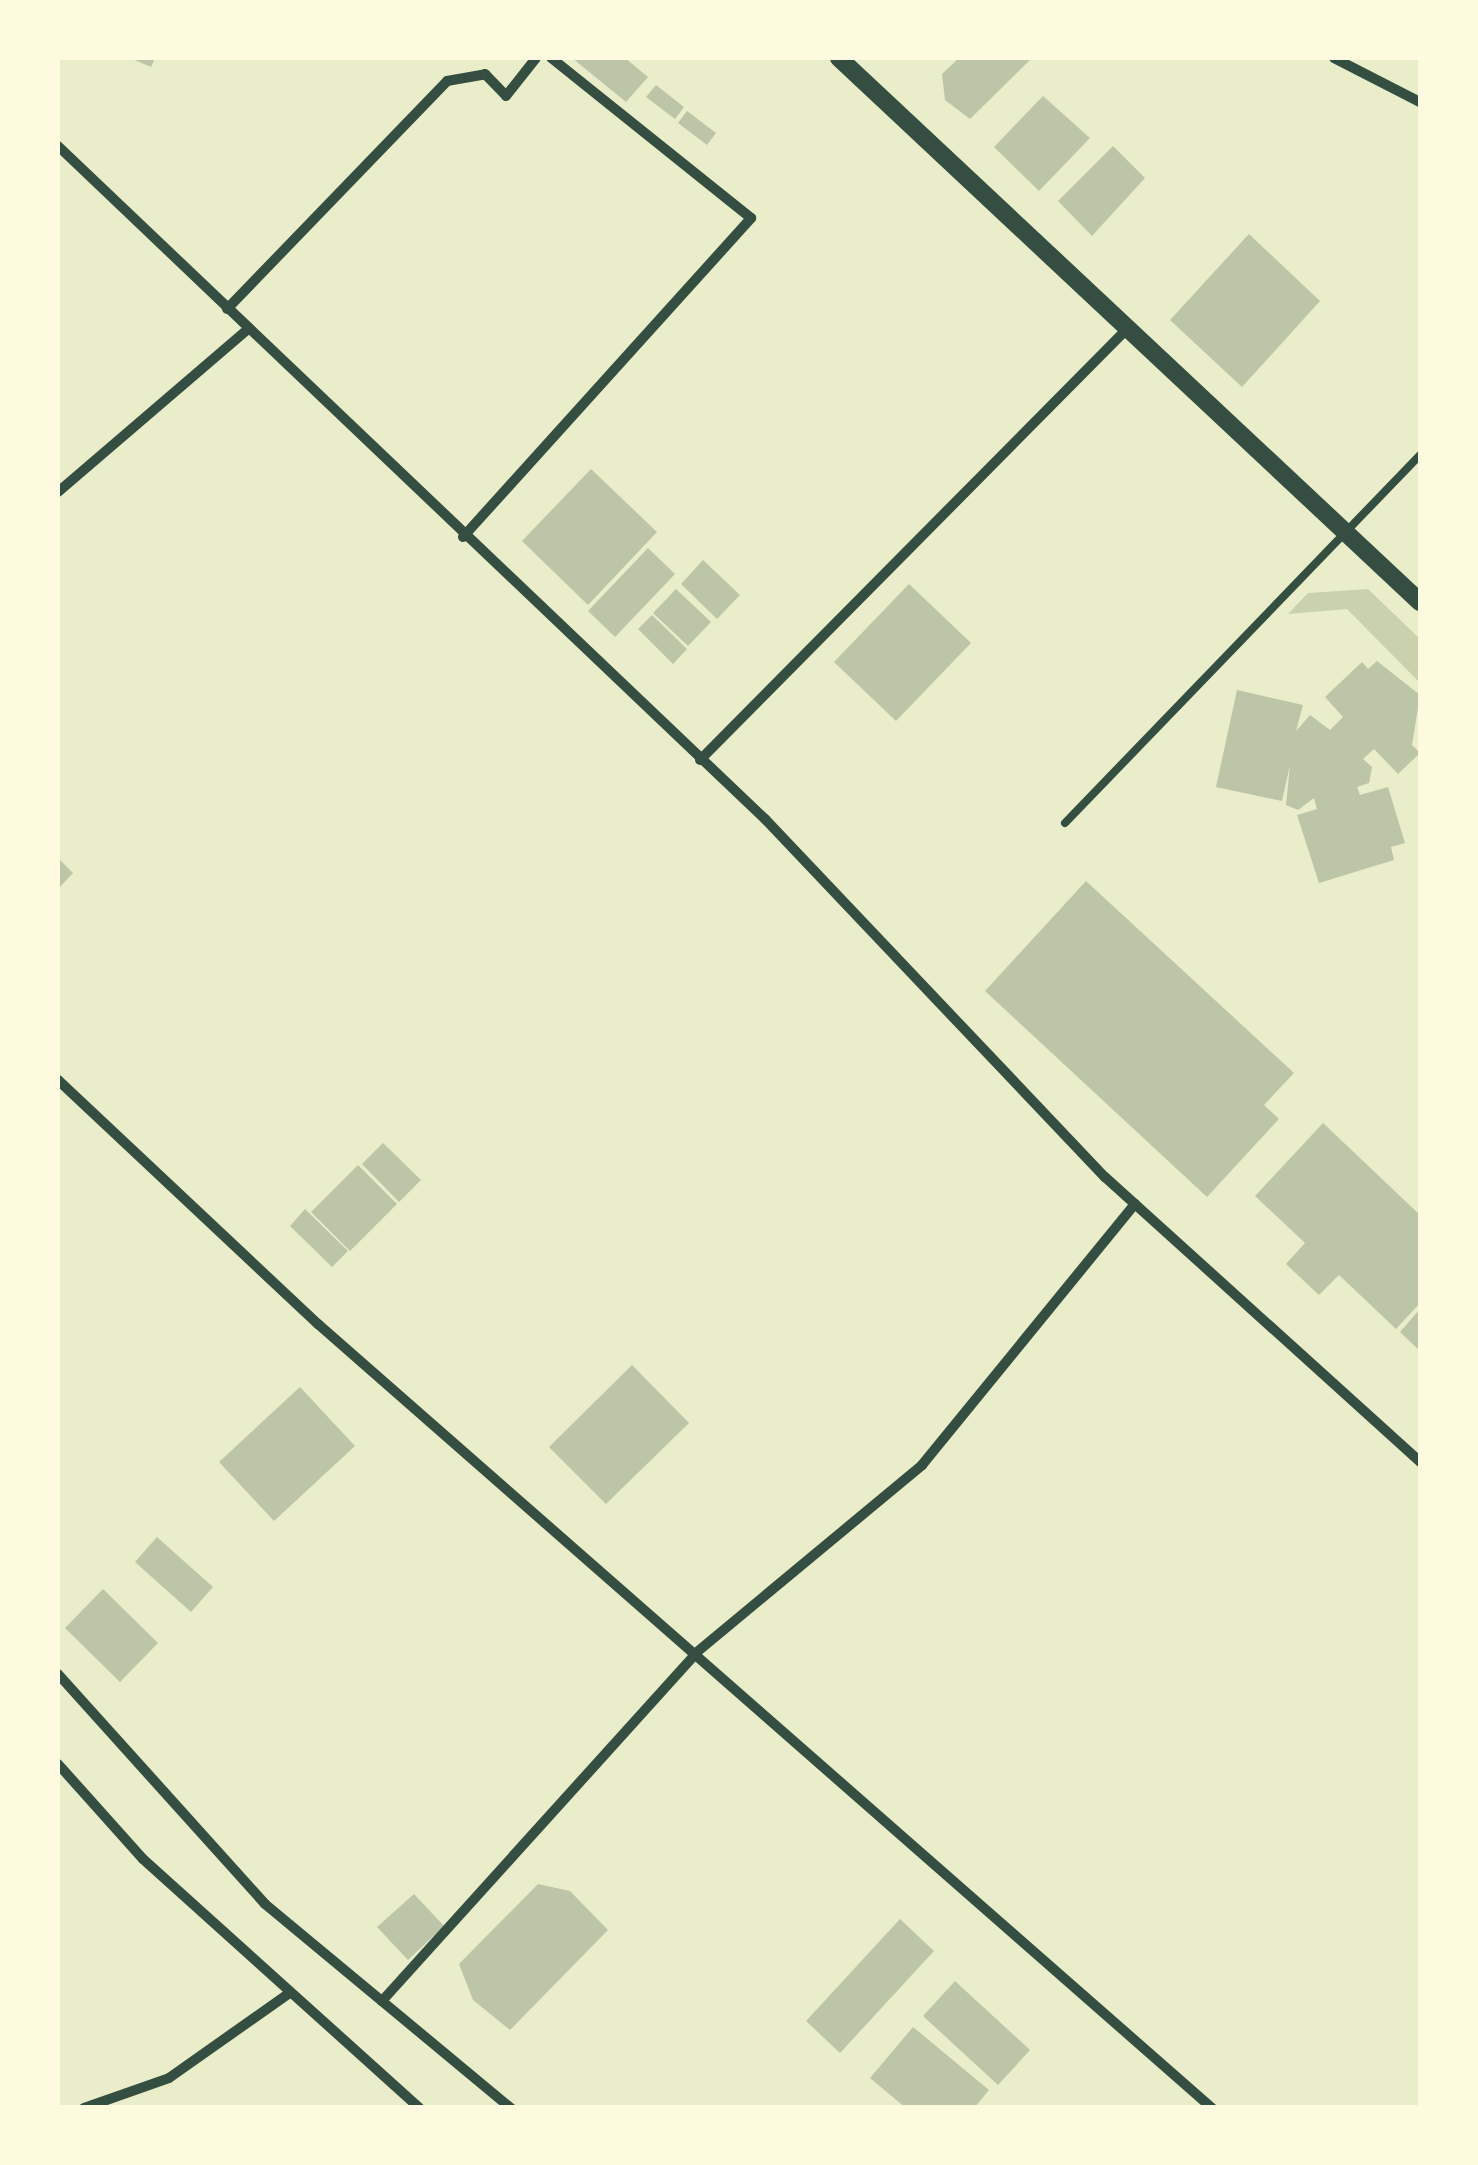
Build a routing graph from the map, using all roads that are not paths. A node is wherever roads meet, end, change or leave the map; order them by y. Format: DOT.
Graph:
graph roads {
  1 [pos="536,58"];
  2 [pos="551,58"];
  3 [pos="838,58"];
  4 [pos="1334,58"];
  5 [pos="1420,102"];
  6 [pos="58,146"];
  7 [pos="227,309"];
  8 [pos="1128,328"];
  9 [pos="248,329"];
  10 [pos="1420,455"];
  11 [pos="58,492"];
  12 [pos="1346,531"];
  13 [pos="463,537"];
  14 [pos="1420,602"];
  15 [pos="700,760"];
  16 [pos="1065,823"];
  17 [pos="58,1080"];
  18 [pos="1135,1204"];
  19 [pos="1420,1462"];
  20 [pos="698,1652"];
  21 [pos="58,1674"];
  22 [pos="58,1764"];
  23 [pos="288,1994"];
  24 [pos="382,2001"];
  25 [pos="84,2108"];
  26 [pos="420,2108"];
  27 [pos="511,2108"];
  28 [pos="1212,2108"];
  1 -- 7 [label="street"];
  2 -- 13 [label="street"];
  3 -- 8 [label="street"];
  4 -- 5 [label="street"];
  6 -- 7 [label="street"];
  7 -- 9 [label="street"];
  8 -- 12 [label="street"];
  8 -- 15 [label="street"];
  9 -- 11 [label="street"];
  9 -- 13 [label="street"];
  10 -- 12 [label="lane"];
  12 -- 14 [label="street"];
  12 -- 16 [label="lane"];
  13 -- 15 [label="street"];
  15 -- 18 [label="street"];
  17 -- 20 [label="street"];
  18 -- 19 [label="street"];
  18 -- 20 [label="street"];
  20 -- 24 [label="street"];
  20 -- 28 [label="street"];
  21 -- 24 [label="street"];
  22 -- 23 [label="street"];
  23 -- 25 [label="street"];
  23 -- 26 [label="street"];
  24 -- 27 [label="street"];
}
